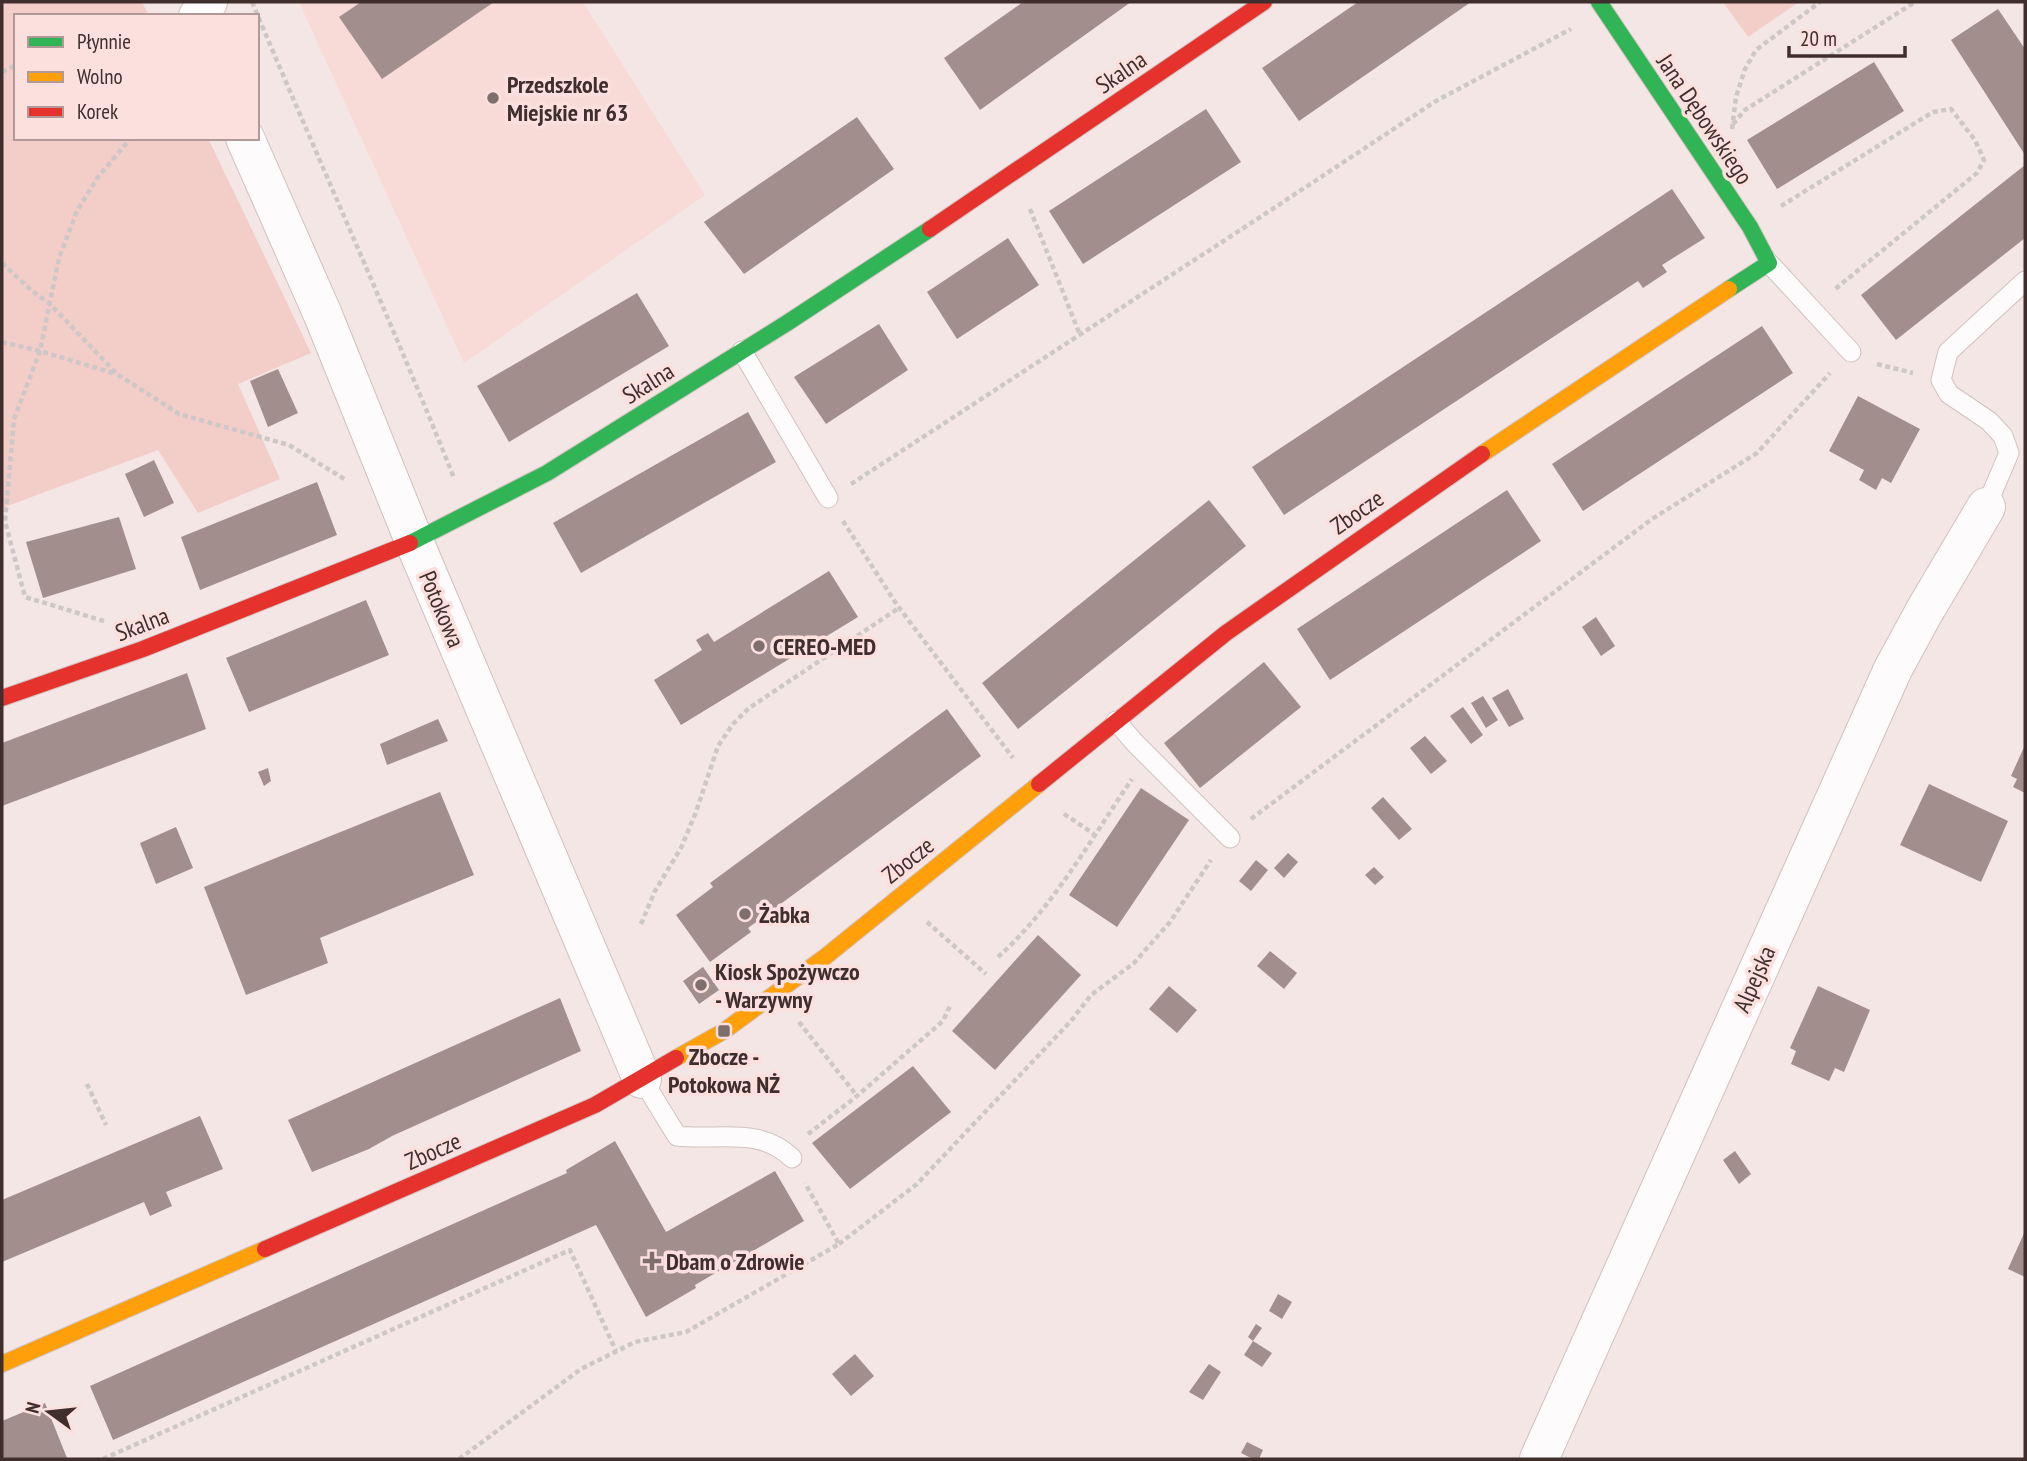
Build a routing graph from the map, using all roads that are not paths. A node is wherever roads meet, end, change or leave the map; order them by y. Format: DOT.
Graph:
graph roads {
  1 [pos="1264,2"];
  2 [pos="1602,6"];
  3 [pos="246,140"];
  4 [pos="1769,263"];
  5 [pos="2025,281"];
  6 [pos="742,351"];
  7 [pos="1851,352"];
  8 [pos="828,498"];
  9 [pos="1986,507"];
  10 [pos="414,542"];
  11 [pos="2,698"];
  12 [pos="1116,721"];
  13 [pos="1230,838"];
  14 [pos="642,1079"];
  15 [pos="789,1155"];
  16 [pos="2,1364"];
  17 [pos="1539,1459"];
  1 -- 6 [label="street, Skalna"];
  2 -- 4 [label="street, Jana Dębowskiego"];
  3 -- 10 [label="street, Potokowa"];
  4 -- 7 [label="lane"];
  4 -- 12 [label="street, Zbocze"];
  5 -- 9 [label="lane"];
  6 -- 8 [label="lane"];
  6 -- 10 [label="street, Skalna"];
  9 -- 17 [label="street, Alpejska"];
  10 -- 11 [label="street, Skalna"];
  10 -- 14 [label="street, Potokowa"];
  12 -- 13 [label="lane"];
  12 -- 14 [label="street, Zbocze"];
  14 -- 15 [label="lane"];
  14 -- 16 [label="street, Zbocze"];
}
